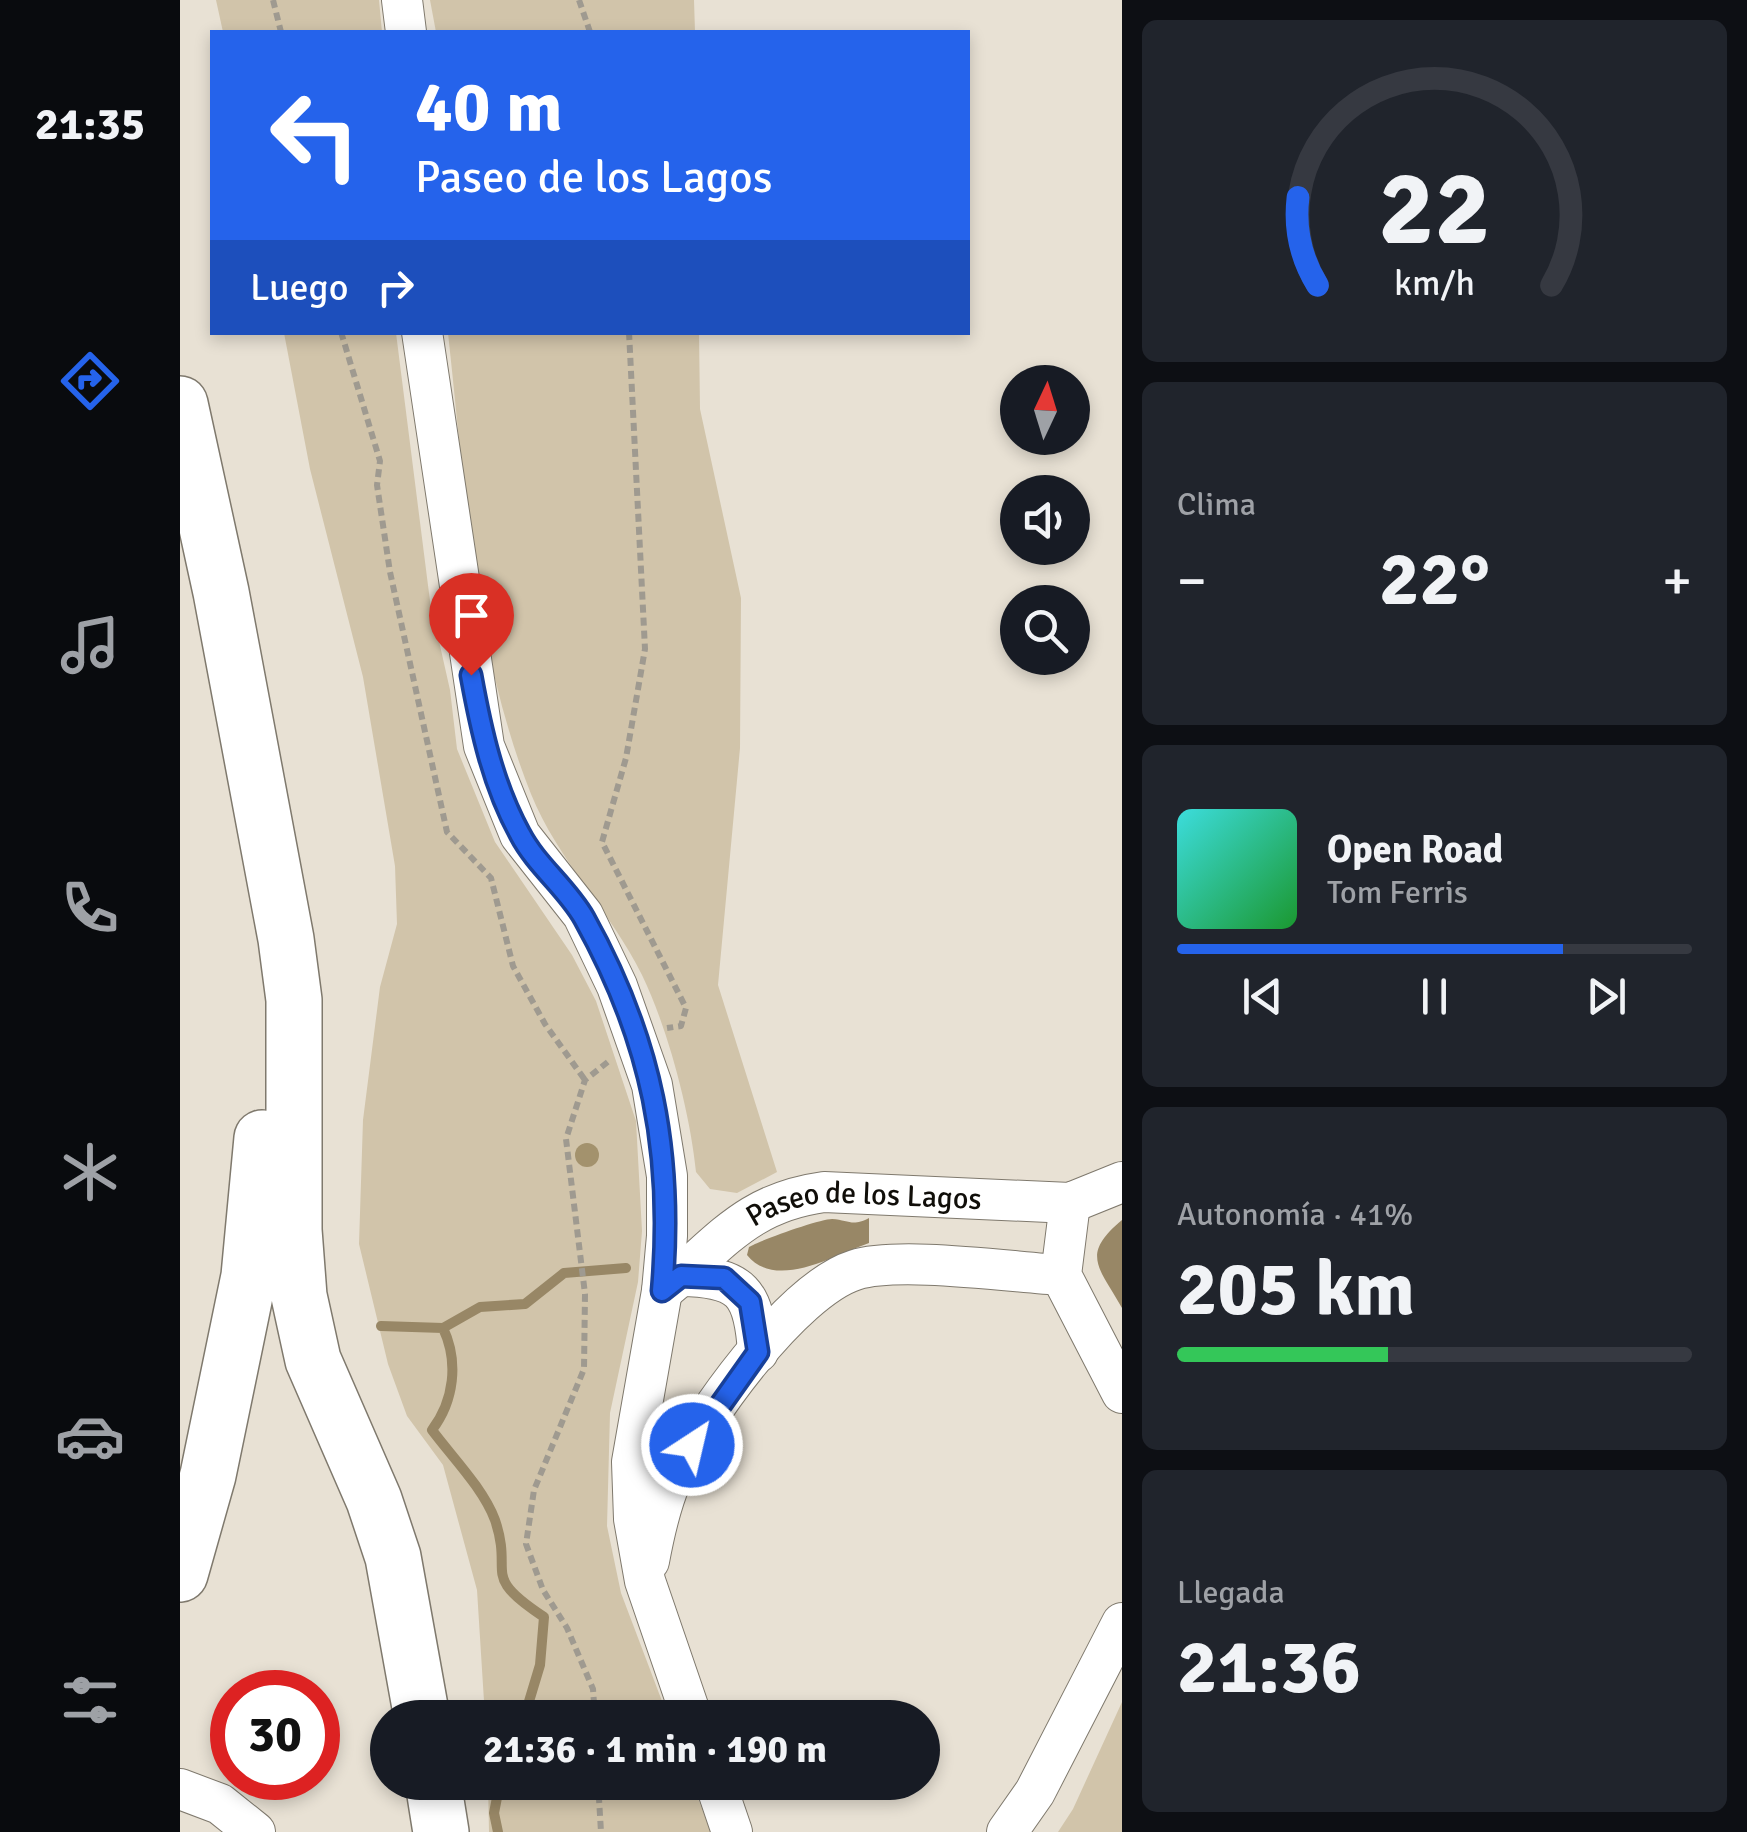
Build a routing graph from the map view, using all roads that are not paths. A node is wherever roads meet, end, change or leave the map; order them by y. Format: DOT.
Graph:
graph roads {
  1 [pos="402,0"];
  2 [pos="406,30"];
  3 [pos="422,335"];
  4 [pos="180,404"];
  5 [pos="266,835"];
  6 [pos="667,1176"];
  7 [pos="1122,1182"];
  8 [pos="1070,1202"];
  9 [pos="732,1230"];
  10 [pos="1061,1276"];
  11 [pos="672,1283"];
  12 [pos="758,1352"];
  13 [pos="1111,1355"];
  14 [pos="1122,1393"];
  15 [pos="638,1421"];
  16 [pos="692,1445"];
  17 [pos="180,1574"];
  18 [pos="645,1581"];
  19 [pos="1122,1623"];
  20 [pos="419,1700"];
  21 [pos="686,1700"];
  22 [pos="180,1789"];
  23 [pos="436,1800"];
  24 [pos="721,1800"];
  25 [pos="254,1832"];
  26 [pos="441,1832"];
  27 [pos="732,1832"];
  28 [pos="1007,1832"];
  1 -- 2 [label="street"];
  3 -- 6 [label="street"];
  4 -- 5 [label="highway"];
  5 -- 17 [label="highway"];
  5 -- 20 [label="highway"];
  6 -- 9 [label="street"];
  6 -- 11 [label="street"];
  7 -- 8 [label="street, Paseo de los Lagos"];
  8 -- 9 [label="street, Paseo de los Lagos"];
  8 -- 10 [label="street"];
  9 -- 11 [label="street, Paseo de los Lagos"];
  10 -- 12 [label="street, Paseo de los Lagos"];
  10 -- 13 [label="street"];
  11 -- 12 [label="street, Paseo de los Lagos"];
  11 -- 15 [label="street"];
  12 -- 16 [label="street, Paseo de los Lagos"];
  13 -- 14 [label="street"];
  15 -- 16 [label="street"];
  15 -- 18 [label="street"];
  16 -- 18 [label="street, Paseo de los Lagos"];
  18 -- 21 [label="street"];
  19 -- 28 [label="street"];
  22 -- 25 [label="street"];
  23 -- 26 [label="highway"];
  24 -- 27 [label="street"];
}
